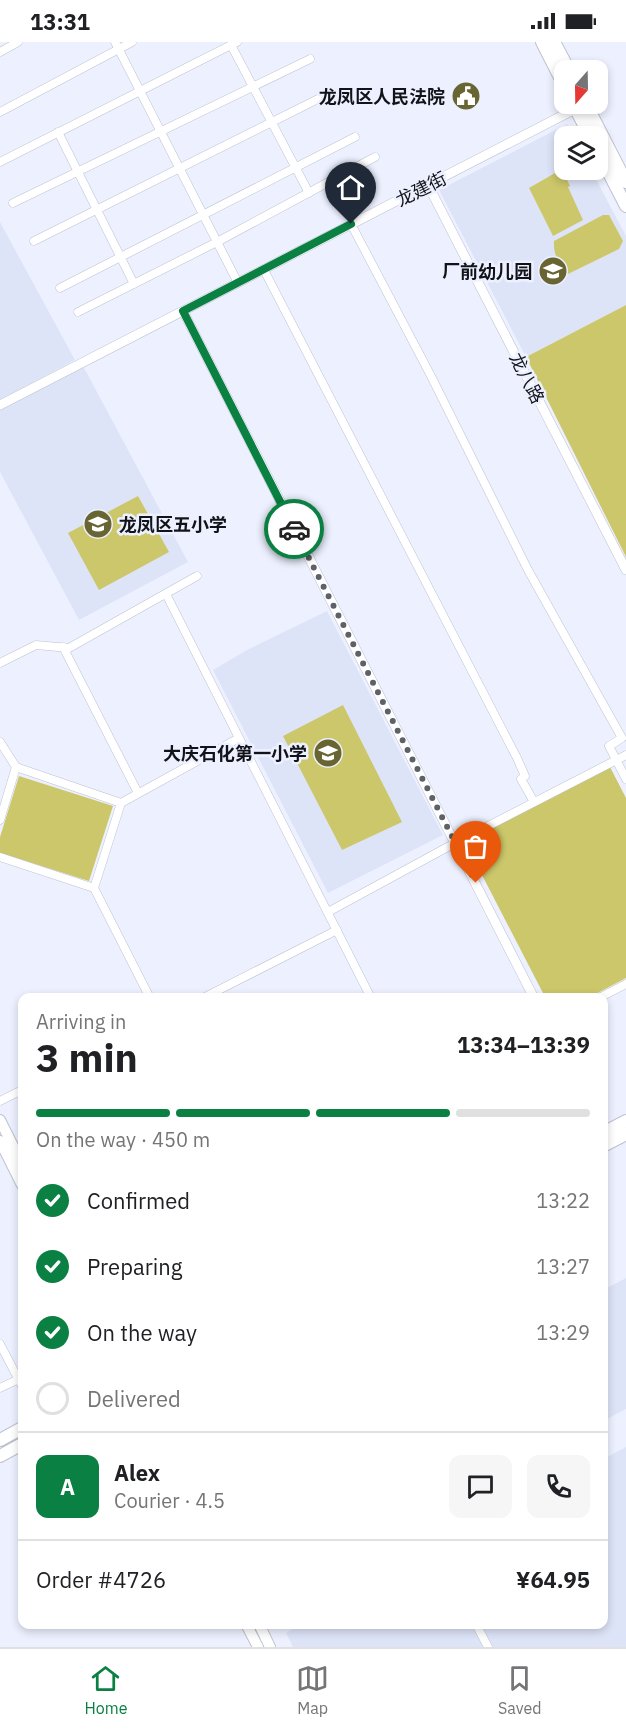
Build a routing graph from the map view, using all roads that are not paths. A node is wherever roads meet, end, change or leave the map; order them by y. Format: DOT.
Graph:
graph roads {
  1 [pos="18,42"];
  2 [pos="132,42"];
  3 [pos="542,42"];
  4 [pos="554,42"];
  5 [pos="234,44"];
  6 [pos="117,45"];
  7 [pos="0,52"];
  8 [pos="310,59"];
  9 [pos="564,60"];
  10 [pos="554,66"];
  11 [pos="253,87"];
  12 [pos="140,92"];
  13 [pos="328,94"];
  14 [pos="0,112"];
  15 [pos="563,114"];
  16 [pos="585,114"];
  17 [pos="271,121"];
  18 [pos="161,131"];
  19 [pos="58,132"];
  20 [pos="355,138"];
  21 [pos="375,157"];
  22 [pos="0,162"];
  23 [pos="296,168"];
  24 [pos="180,169"];
  25 [pos="77,171"];
  26 [pos="608,171"];
  27 [pos="626,182"];
  28 [pos="428,185"];
  29 [pos="309,193"];
  30 [pos="13,202"];
  31 [pos="626,206"];
  32 [pos="97,210"];
  33 [pos="204,216"];
  34 [pos="351,224"];
  35 [pos="34,241"];
  36 [pos="217,242"];
  37 [pos="120,257"];
  38 [pos="264,270"];
  39 [pos="238,283"];
  40 [pos="134,284"];
  41 [pos="60,288"];
  42 [pos="183,311"];
  43 [pos="78,312"];
  44 [pos="0,405"];
  45 [pos="626,570"];
  46 [pos="197,576"];
  47 [pos="166,594"];
  48 [pos="63,647"];
  49 [pos="0,663"];
  50 [pos="239,738"];
  51 [pos="0,742"];
  52 [pos="626,755"];
  53 [pos="617,760"];
  54 [pos="16,767"];
  55 [pos="626,779"];
  56 [pos="138,793"];
  57 [pos="534,802"];
  58 [pos="121,803"];
  59 [pos="0,820"];
  60 [pos="455,843"];
  61 [pos="0,857"];
  62 [pos="94,888"];
  63 [pos="328,912"];
  64 [pos="337,930"];
  65 [pos="626,984"];
  66 [pos="147,993"];
  67 [pos="213,993"];
  68 [pos="368,993"];
  69 [pos="531,993"];
  70 [pos="608,993"];
  71 [pos="18,1092"];
  72 [pos="0,1101"];
  73 [pos="0,1120"];
  74 [pos="626,1121"];
  75 [pos="608,1134"];
  76 [pos="626,1134"];
  77 [pos="608,1136"];
  78 [pos="0,1141"];
  79 [pos="18,1156"];
  80 [pos="18,1177"];
  81 [pos="0,1344"];
  82 [pos="18,1377"];
  83 [pos="18,1384"];
  84 [pos="0,1388"];
  85 [pos="18,1430"];
  86 [pos="0,1440"];
  87 [pos="18,1446"];
  88 [pos="0,1456"];
  89 [pos="249,1629"];
  90 [pos="261,1629"];
  91 [pos="479,1629"];
  92 [pos="258,1647"];
  93 [pos="270,1647"];
  94 [pos="488,1647"];
  1 -- 7 [label="street"];
  2 -- 6 [label="street"];
  3 -- 10 [label="main road"];
  4 -- 9 [label="main road"];
  5 -- 11 [label="street"];
  5 -- 12 [label="street"];
  6 -- 12 [label="street"];
  6 -- 14 [label="street"];
  8 -- 11 [label="street"];
  11 -- 17 [label="street"];
  11 -- 18 [label="street"];
  12 -- 18 [label="street"];
  12 -- 19 [label="street"];
  13 -- 17 [label="street"];
  15 -- 28 [label="street, 龙建街"];
  16 -- 27 [label="main road"];
  17 -- 23 [label="street"];
  17 -- 24 [label="street"];
  18 -- 24 [label="street"];
  18 -- 25 [label="street"];
  19 -- 22 [label="street"];
  19 -- 25 [label="street"];
  20 -- 23 [label="street"];
  21 -- 29 [label="street"];
  23 -- 29 [label="street"];
  23 -- 33 [label="street"];
  24 -- 32 [label="street"];
  24 -- 33 [label="street"];
  25 -- 30 [label="street"];
  25 -- 32 [label="street"];
  26 -- 31 [label="main road"];
  28 -- 34 [label="street, 龙建街"];
  28 -- 45 [label="street, 龙八路"];
  29 -- 36 [label="street"];
  32 -- 35 [label="street"];
  32 -- 37 [label="street"];
  33 -- 36 [label="street"];
  33 -- 37 [label="street"];
  34 -- 38 [label="street, 龙建街"];
  34 -- 53 [label="street"];
  36 -- 39 [label="street"];
  36 -- 40 [label="street"];
  37 -- 40 [label="street"];
  37 -- 41 [label="street"];
  38 -- 39 [label="street, 龙建街"];
  38 -- 57 [label="street"];
  39 -- 42 [label="street, 龙建街"];
  40 -- 43 [label="street"];
  42 -- 44 [label="street, 龙建街"];
  42 -- 60 [label="street"];
  46 -- 47 [label="street"];
  47 -- 48 [label="street"];
  47 -- 50 [label="street"];
  48 -- 49 [label="street"];
  48 -- 56 [label="street"];
  50 -- 56 [label="street"];
  50 -- 63 [label="street"];
  51 -- 54 [label="street"];
  52 -- 53 [label="street"];
  53 -- 55 [label="street"];
  53 -- 57 [label="street"];
  54 -- 58 [label="street"];
  54 -- 59 [label="street"];
  56 -- 58 [label="street"];
  57 -- 60 [label="street"];
  58 -- 62 [label="street"];
  60 -- 63 [label="street"];
  60 -- 69 [label="street"];
  61 -- 62 [label="street"];
  62 -- 66 [label="street"];
  63 -- 64 [label="street"];
  64 -- 67 [label="street"];
  64 -- 68 [label="street"];
  65 -- 70 [label="street"];
  71 -- 72 [label="street"];
  73 -- 79 [label="main road"];
  74 -- 75 [label="main road"];
  76 -- 77 [label="main road"];
  78 -- 80 [label="main road"];
  81 -- 82 [label="street"];
  83 -- 84 [label="street"];
  85 -- 86 [label="main road"];
  87 -- 88 [label="main road"];
  89 -- 92 [label="main road"];
  90 -- 93 [label="main road"];
  91 -- 94 [label="street"];
}
